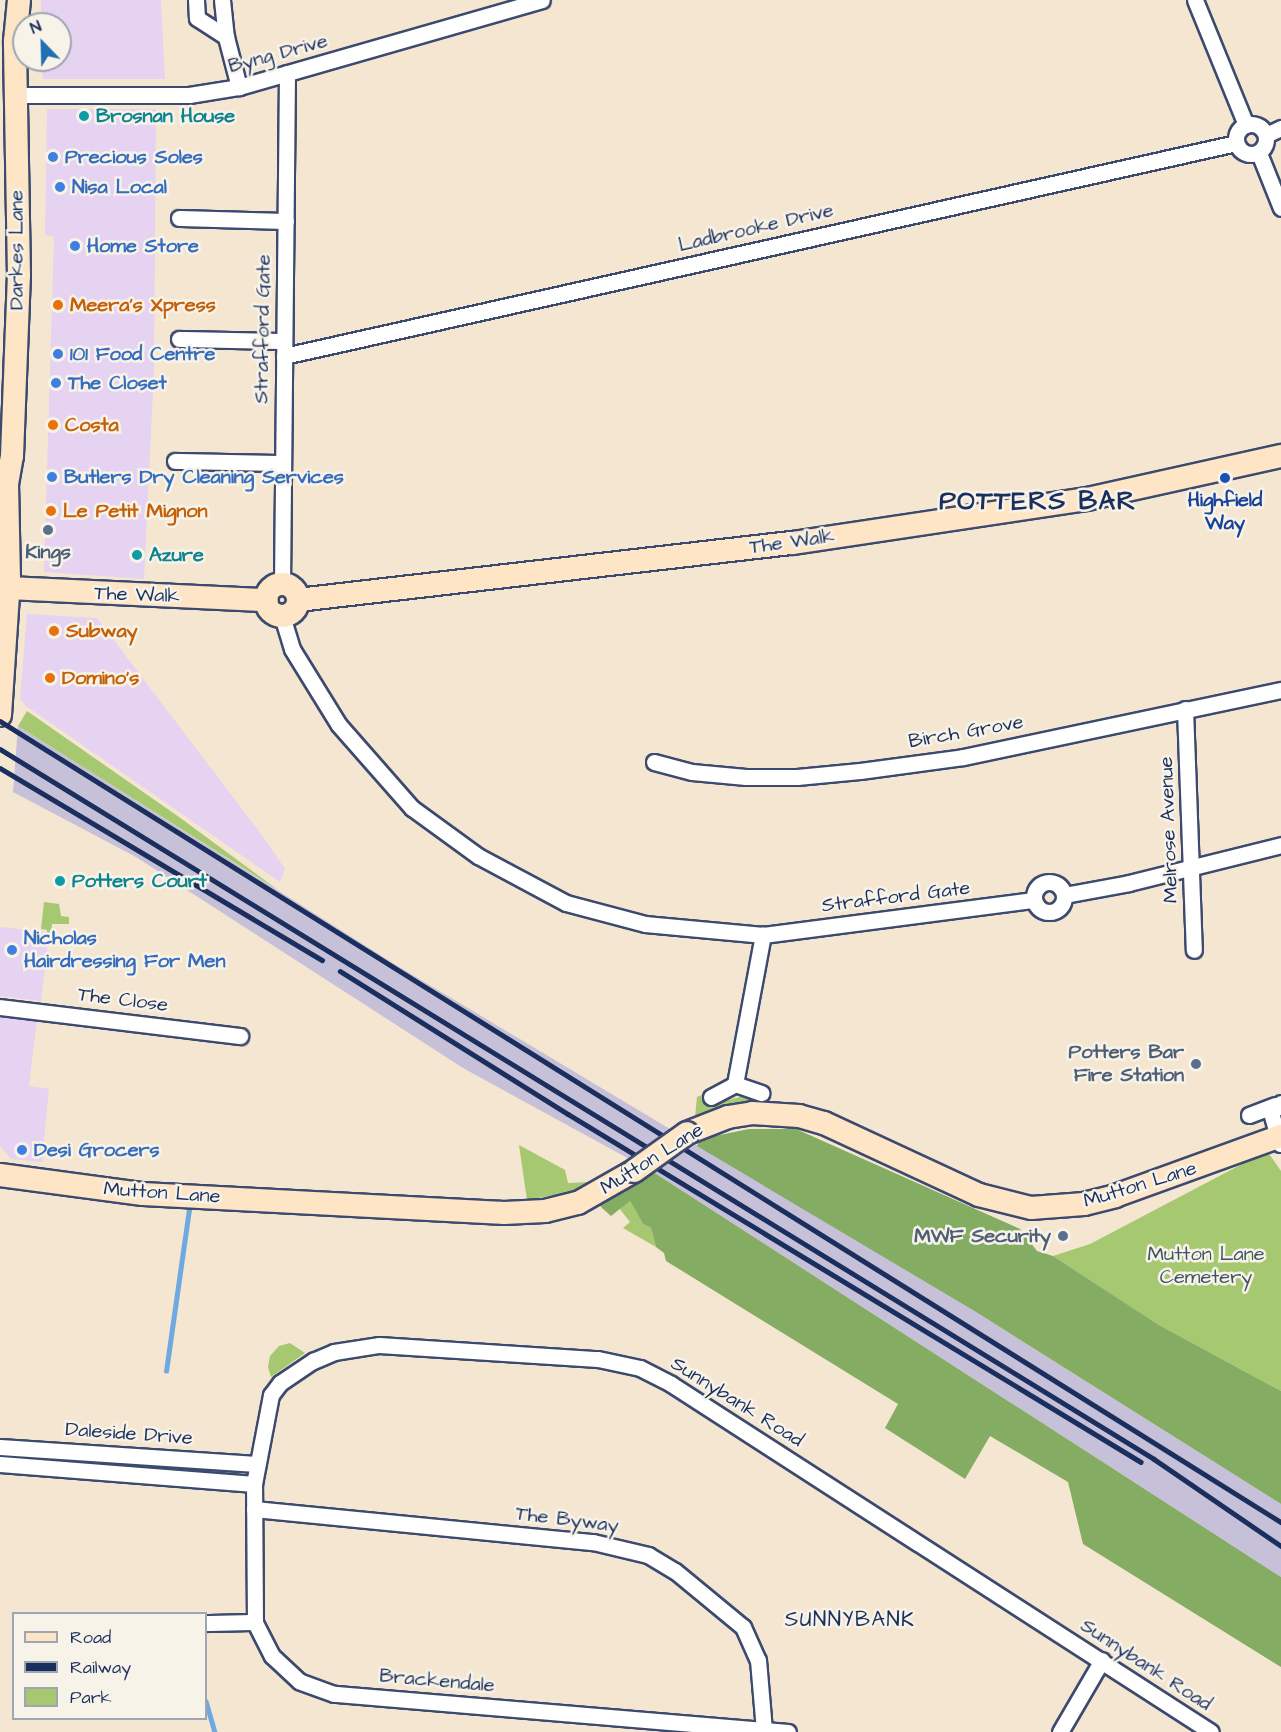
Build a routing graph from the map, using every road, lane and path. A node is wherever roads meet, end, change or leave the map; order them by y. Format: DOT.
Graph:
graph roads {
  1 [pos="19,0"];
  2 [pos="196,0"];
  3 [pos="222,0"];
  4 [pos="542,0"];
  5 [pos="1195,0"];
  6 [pos="226,37"];
  7 [pos="7,41"];
  8 [pos="287,73"];
  9 [pos="239,87"];
  10 [pos="16,95"];
  11 [pos="1246,125"];
  12 [pos="1281,128"];
  13 [pos="1266,135"];
  14 [pos="1236,143"];
  15 [pos="1258,153"];
  16 [pos="1281,208"];
  17 [pos="179,218"];
  18 [pos="286,221"];
  19 [pos="179,339"];
  20 [pos="284,349"];
  21 [pos="1281,456"];
  22 [pos="175,461"];
  23 [pos="282,463"];
  24 [pos="3,483"];
  25 [pos="8,588"];
  26 [pos="282,600"];
  27 [pos="1281,690"];
  28 [pos="1185,709"];
  29 [pos="0,715"];
  30 [pos="654,762"];
  31 [pos="1281,845"];
  32 [pos="1190,868"];
  33 [pos="1065,895"];
  34 [pos="1034,900"];
  35 [pos="763,935"];
  36 [pos="1194,950"];
  37 [pos="0,1007"];
  38 [pos="240,1036"];
  39 [pos="735,1084"];
  40 [pos="761,1093"];
  41 [pos="711,1097"];
  42 [pos="1278,1104"];
  43 [pos="1249,1115"];
  44 [pos="1280,1140"];
  45 [pos="0,1175"];
  46 [pos="0,1447"];
  47 [pos="0,1464"];
  48 [pos="256,1464"];
  49 [pos="254,1484"];
  50 [pos="254,1509"];
  51 [pos="255,1622"];
  52 [pos="207,1623"];
  53 [pos="1102,1660"];
  54 [pos="764,1730"];
  55 [pos="788,1732"];
  56 [pos="1060,1732"];
  57 [pos="1211,1732"];
  1 -- 7 [label="street, Darkes Lane"];
  2 -- 6 [label="street"];
  3 -- 6 [label="street"];
  4 -- 8 [label="street, Byng Drive"];
  5 -- 11 [label="street"];
  6 -- 9 [label="street"];
  7 -- 10 [label="street, Darkes Lane"];
  8 -- 9 [label="street, Byng Drive"];
  8 -- 18 [label="street, Strafford Gate"];
  9 -- 10 [label="street, Byng Drive"];
  10 -- 24 [label="street, Darkes Lane"];
  11 -- 13 [label="street"];
  11 -- 14 [label="street"];
  12 -- 13 [label="street"];
  13 -- 15 [label="street"];
  14 -- 15 [label="street"];
  14 -- 20 [label="street, Ladbrooke Drive"];
  15 -- 16 [label="street"];
  17 -- 18 [label="street"];
  18 -- 20 [label="street, Strafford Gate"];
  19 -- 20 [label="street, Ladbrooke Drive"];
  20 -- 23 [label="street, Strafford Gate"];
  21 -- 26 [label="street, The Walk"];
  22 -- 23 [label="street"];
  23 -- 26 [label="street, Strafford Gate"];
  24 -- 25 [label="street, Darkes Lane"];
  25 -- 26 [label="street, The Walk"];
  25 -- 29 [label="street, Darkes Lane"];
  26 -- 35 [label="street, Strafford Gate"];
  27 -- 28 [label="street, Birch Grove"];
  28 -- 30 [label="street, Birch Grove"];
  28 -- 32 [label="street, Melrose Avenue"];
  31 -- 32 [label="street, Strafford Gate"];
  32 -- 33 [label="street, Strafford Gate"];
  32 -- 36 [label="street, Melrose Avenue"];
  33 -- 34 [label="street, Strafford Gate"];
  33 -- 34 [label="street"];
  34 -- 35 [label="street, Strafford Gate"];
  35 -- 39 [label="street"];
  37 -- 38 [label="street, The Close"];
  39 -- 40 [label="street"];
  39 -- 41 [label="street"];
  42 -- 43 [label="street, Mutton Lane"];
  42 -- 44 [label="street, Mutton Lane"];
  44 -- 45 [label="street, Mutton Lane, bridge"];
  46 -- 48 [label="street, Daleside Drive"];
  47 -- 49 [label="street, Daleside Drive"];
  48 -- 49 [label="street, Sunnybank Road"];
  48 -- 53 [label="street, Sunnybank Road"];
  49 -- 50 [label="street, Brackendale"];
  50 -- 51 [label="street, Brackendale"];
  50 -- 54 [label="street, The Byway"];
  51 -- 52 [label="street"];
  51 -- 54 [label="street, Brackendale"];
  53 -- 56 [label="street"];
  53 -- 57 [label="street, Sunnybank Road"];
  54 -- 55 [label="street, Brackendale"];
}
